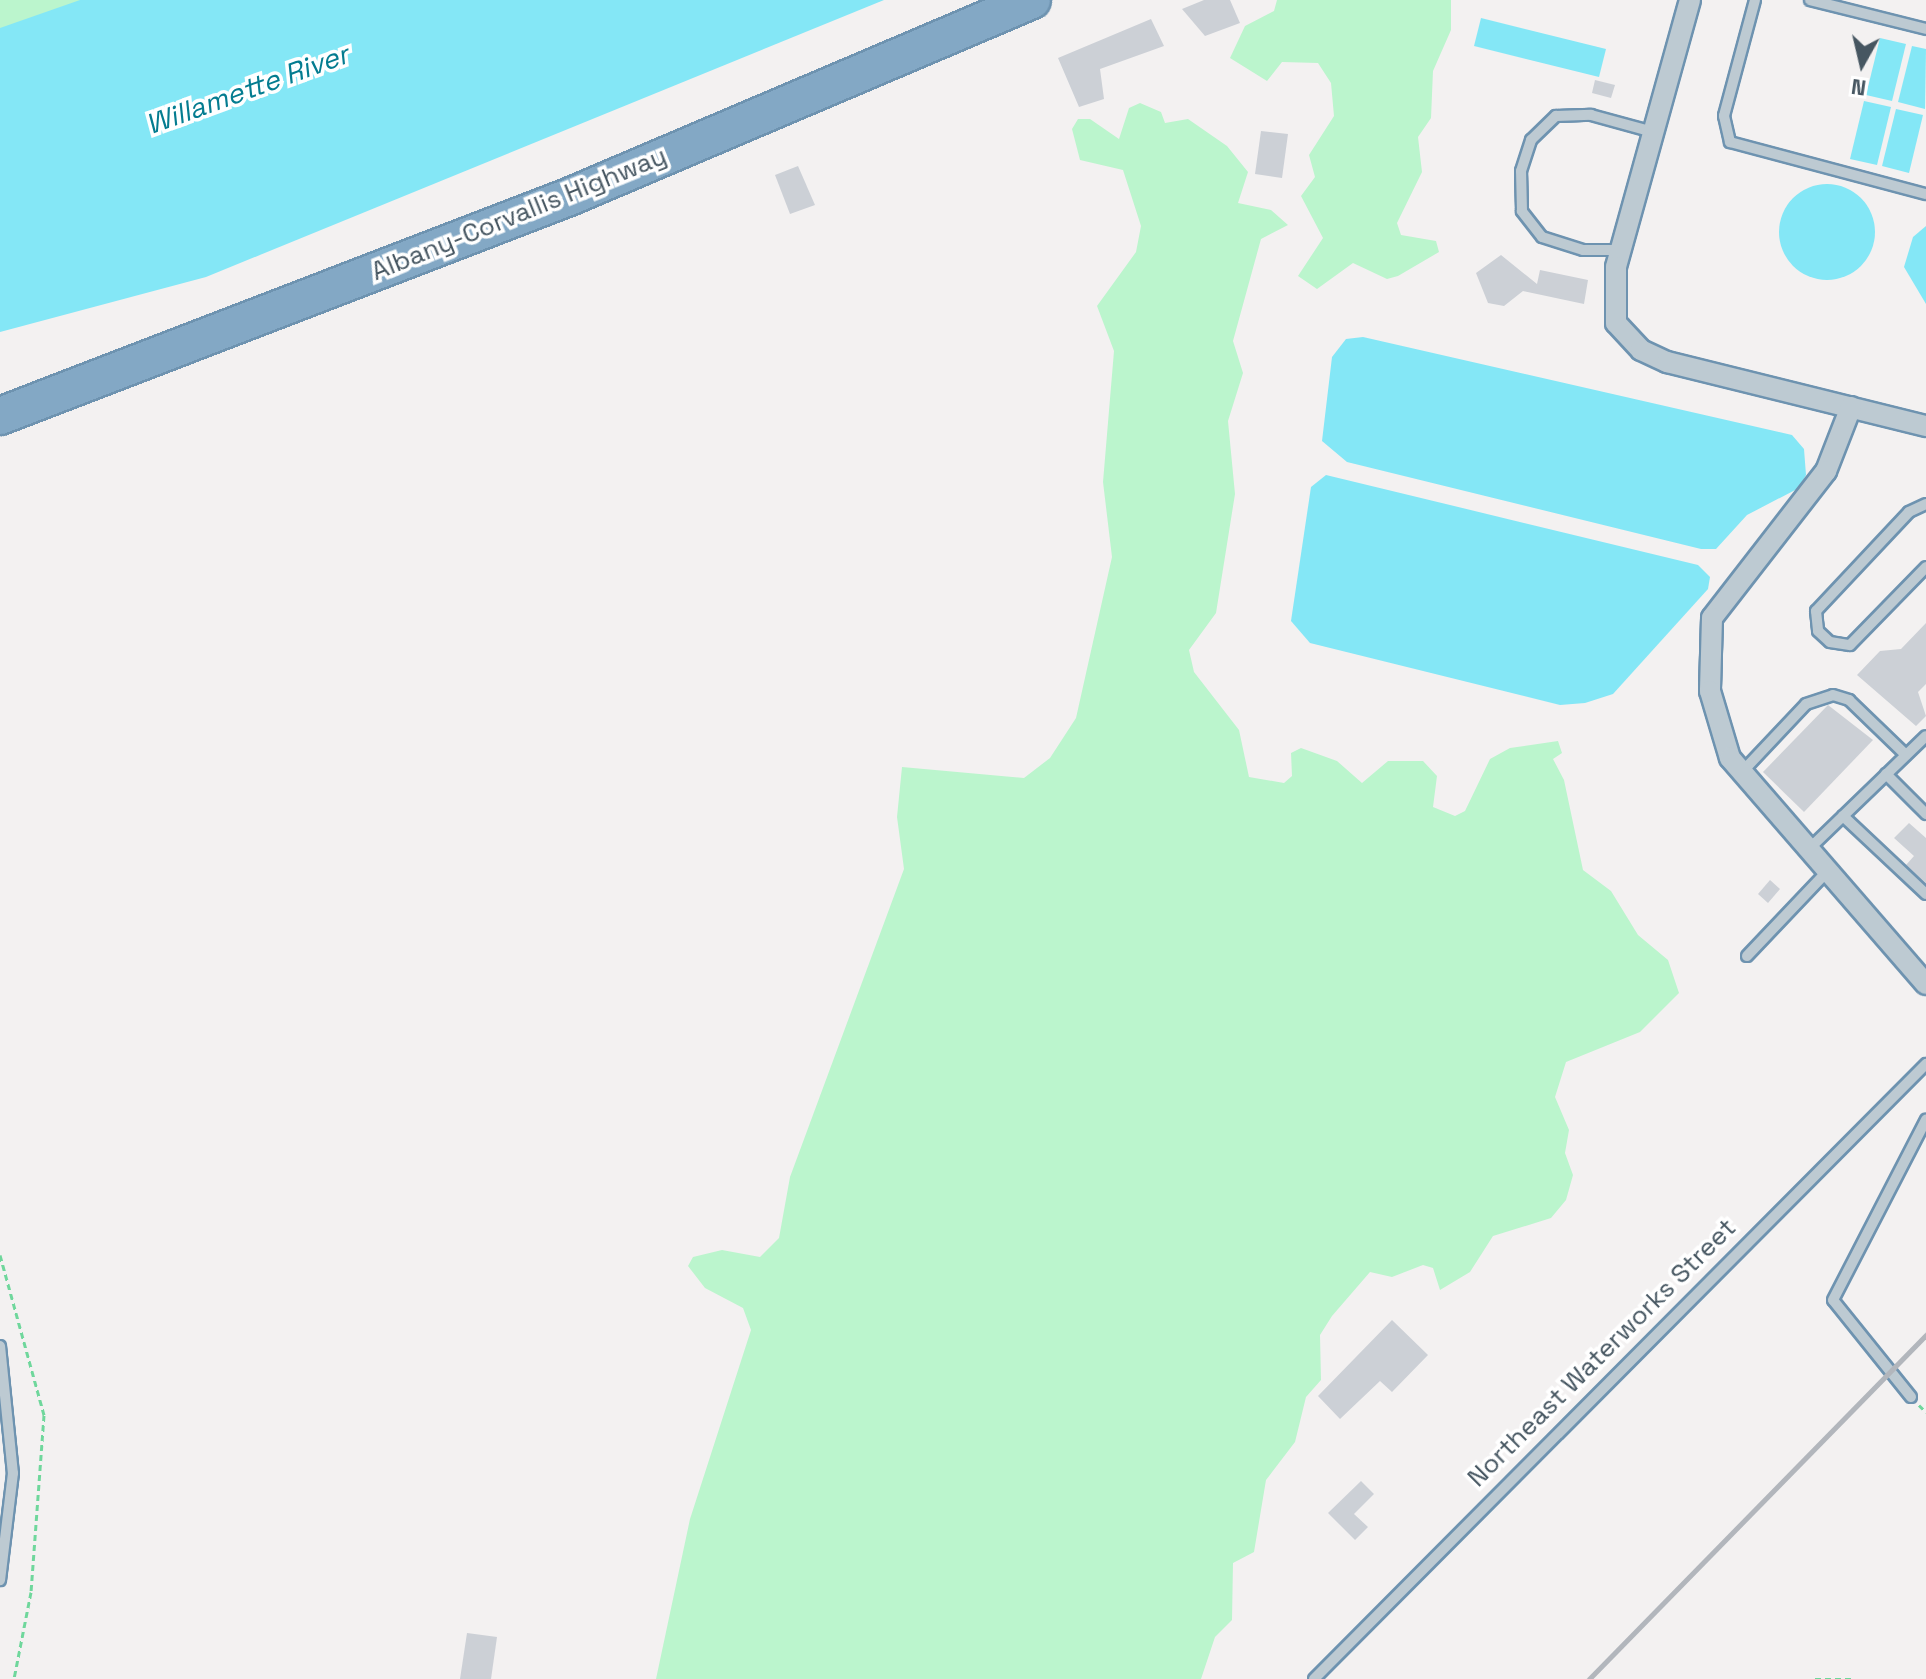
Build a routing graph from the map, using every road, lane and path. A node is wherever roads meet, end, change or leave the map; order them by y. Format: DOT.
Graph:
graph roads {
  1 [pos="1032,0"];
  2 [pos="1690,0"];
  3 [pos="1755,0"];
  4 [pos="1810,0"];
  5 [pos="1926,29"];
  6 [pos="1653,132"];
  7 [pos="1926,194"];
  8 [pos="1621,250"];
  9 [pos="1851,407"];
  10 [pos="0,416"];
  11 [pos="1926,426"];
  12 [pos="1926,504"];
  13 [pos="1926,567"];
  14 [pos="1926,736"];
  15 [pos="1906,755"];
  16 [pos="1742,772"];
  17 [pos="1886,774"];
  18 [pos="1926,814"];
  19 [pos="1843,816"];
  20 [pos="1810,848"];
  21 [pos="1824,875"];
  22 [pos="1926,894"];
  23 [pos="1747,956"];
  24 [pos="1926,984"];
  25 [pos="1926,1064"];
  26 [pos="1926,1120"];
  27 [pos="0,1255"];
  28 [pos="0,1346"];
  29 [pos="1911,1397"];
  30 [pos="0,1580"];
  31 [pos="14,1679"];
  32 [pos="1314,1679"];
  33 [pos="1815,1679"];
  34 [pos="1852,1679"];
  1 -- 10 [label="highway, Albany-Corvallis Highway"];
  2 -- 6 [label="street"];
  3 -- 7 [label="lane"];
  4 -- 5 [label="lane"];
  6 -- 8 [label="street"];
  6 -- 8 [label="lane"];
  8 -- 9 [label="street"];
  9 -- 11 [label="street"];
  9 -- 16 [label="street"];
  12 -- 13 [label="lane"];
  14 -- 15 [label="lane"];
  15 -- 16 [label="lane"];
  15 -- 17 [label="lane"];
  16 -- 20 [label="street"];
  17 -- 18 [label="lane"];
  17 -- 19 [label="lane"];
  19 -- 20 [label="lane"];
  19 -- 22 [label="lane"];
  20 -- 21 [label="street"];
  21 -- 23 [label="lane"];
  21 -- 24 [label="street"];
  25 -- 32 [label="lane, Northeast Waterworks Street"];
  26 -- 29 [label="lane"];
  27 -- 31 [label="path"];
  28 -- 30 [label="lane"];
  33 -- 34 [label="path"];
}
